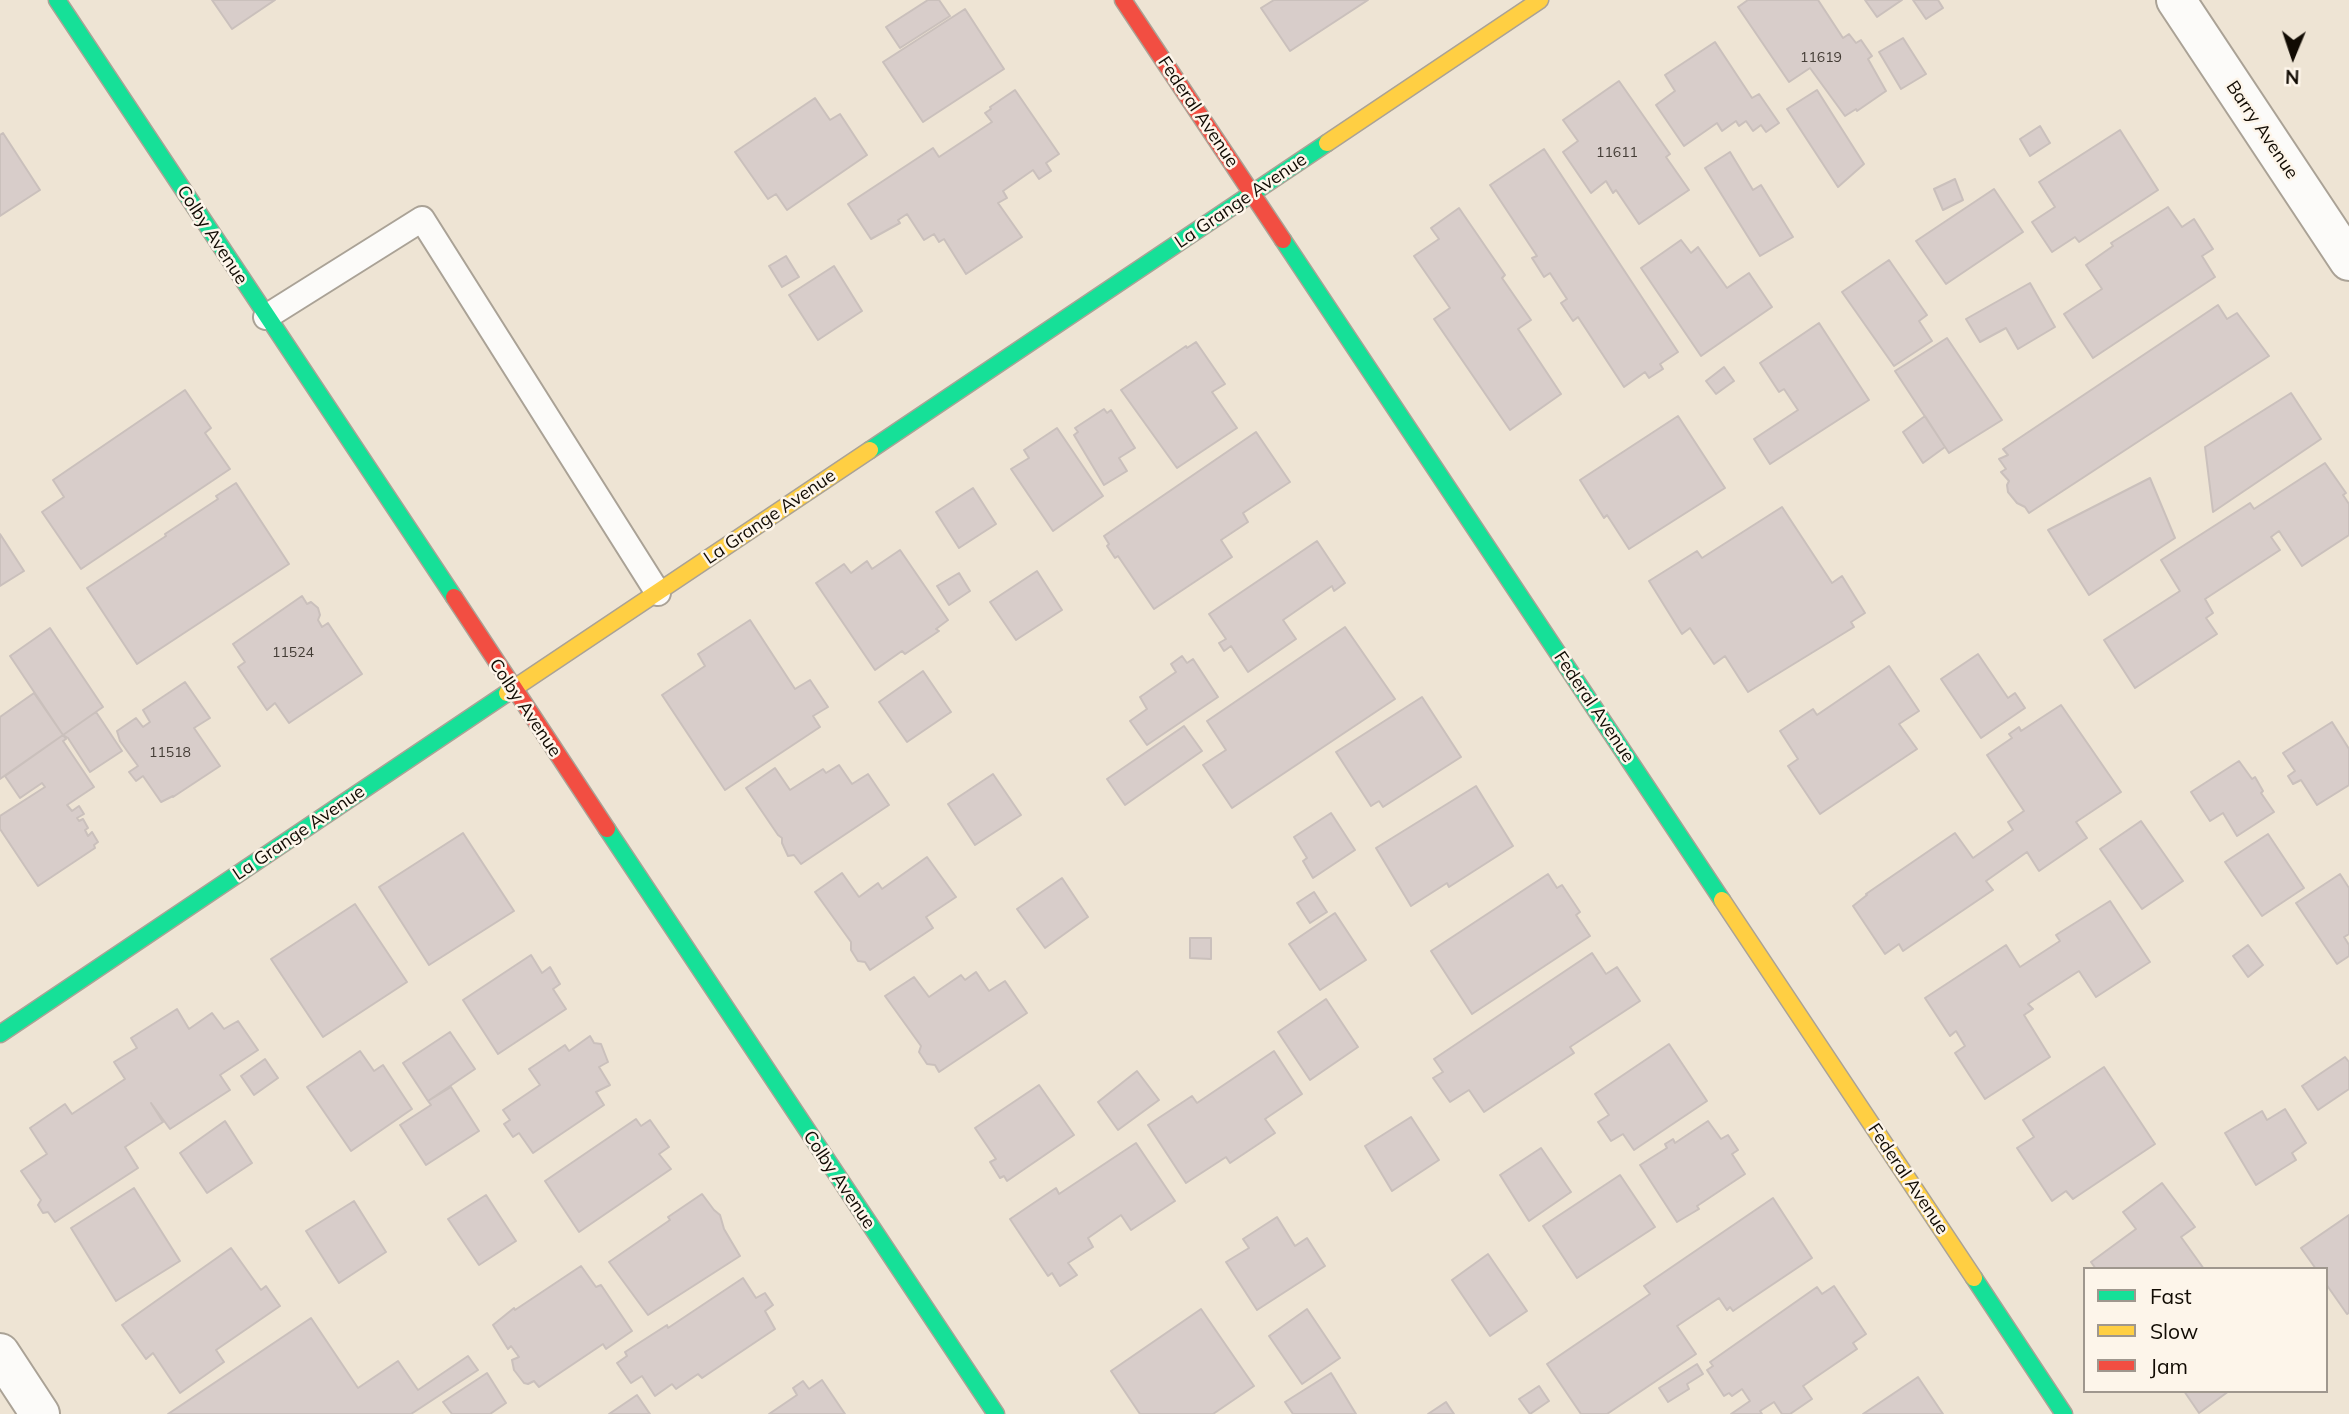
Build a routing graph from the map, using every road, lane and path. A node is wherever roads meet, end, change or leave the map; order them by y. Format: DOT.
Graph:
graph roads {
  1 [pos="57,0"];
  2 [pos="1123,0"];
  3 [pos="1540,0"];
  4 [pos="2176,0"];
  5 [pos="1252,194"];
  6 [pos="2349,261"];
  7 [pos="266,317"];
  8 [pos="658,593"];
  9 [pos="513,690"];
  10 [pos="0,1034"];
  11 [pos="0,1353"];
  12 [pos="40,1414"];
  13 [pos="996,1414"];
  14 [pos="2064,1414"];
  1 -- 7 [label="street, Colby Avenue"];
  2 -- 5 [label="street, Federal Avenue"];
  3 -- 5 [label="street, La Grange Avenue"];
  4 -- 6 [label="street, Barry Avenue"];
  5 -- 8 [label="street, La Grange Avenue"];
  5 -- 14 [label="street, Federal Avenue"];
  7 -- 8 [label="lane"];
  7 -- 9 [label="street, Colby Avenue"];
  8 -- 9 [label="street, La Grange Avenue"];
  9 -- 10 [label="street, La Grange Avenue"];
  9 -- 13 [label="street, Colby Avenue"];
  11 -- 12 [label="street"];
}
